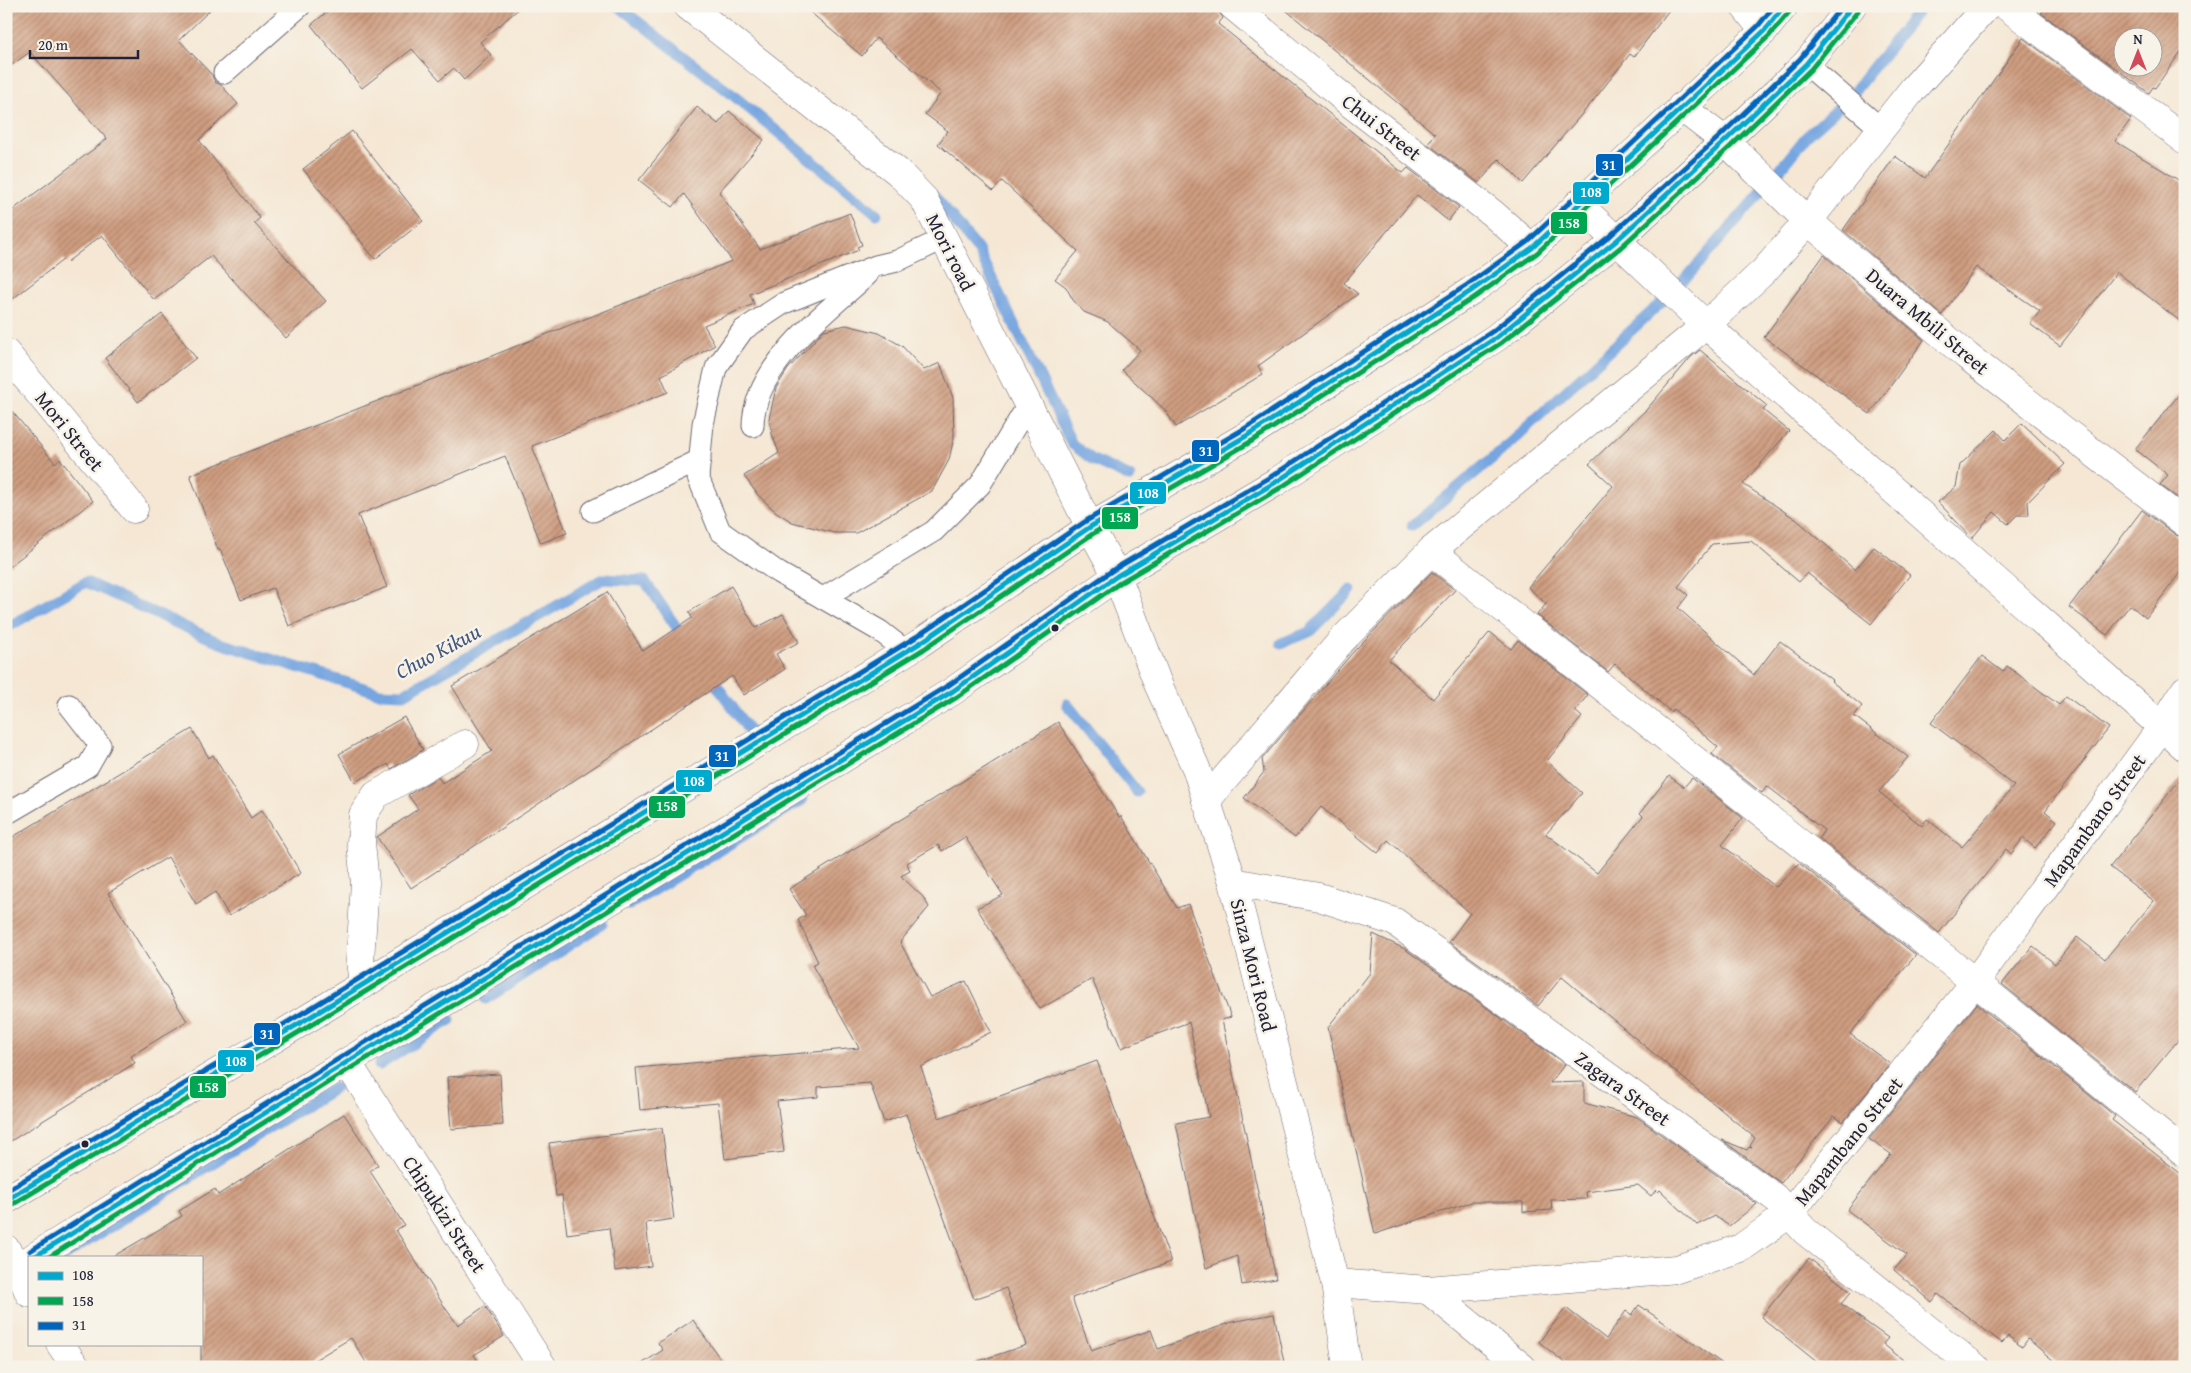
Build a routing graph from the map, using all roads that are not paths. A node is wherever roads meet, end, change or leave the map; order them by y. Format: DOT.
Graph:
graph roads {
  1 [pos="300,6"];
  2 [pos="688,6"];
  3 [pos="1233,6"];
  4 [pos="1744,6"];
  5 [pos="1784,6"];
  6 [pos="1852,6"];
  7 [pos="1987,6"];
  8 [pos="2006,6"];
  9 [pos="1764,31"];
  10 [pos="1806,64"];
  11 [pos="224,73"];
  12 [pos="1681,106"];
  13 [pos="1880,128"];
  14 [pos="2185,140"];
  15 [pos="1725,141"];
  16 [pos="1578,204"];
  17 [pos="1808,221"];
  18 [pos="944,238"];
  19 [pos="1616,241"];
  20 [pos="1532,248"];
  21 [pos="876,266"];
  22 [pos="1706,325"];
  23 [pos="6,353"];
  24 [pos="1028,405"];
  25 [pos="753,426"];
  26 [pos="700,460"];
  27 [pos="134,510"];
  28 [pos="593,511"];
  29 [pos="2185,523"];
  30 [pos="1090,527"];
  31 [pos="1431,551"];
  32 [pos="1118,576"];
  33 [pos="822,598"];
  34 [pos="907,652"];
  35 [pos="2185,690"];
  36 [pos="69,705"];
  37 [pos="2161,728"];
  38 [pos="465,744"];
  39 [pos="2185,747"];
  40 [pos="1206,801"];
  41 [pos="6,814"];
  42 [pos="1233,882"];
  43 [pos="1975,982"];
  44 [pos="363,985"];
  45 [pos="347,1062"];
  46 [pos="2185,1153"];
  47 [pos="6,1200"];
  48 [pos="1789,1214"];
  49 [pos="29,1256"];
  50 [pos="19,1262"];
  51 [pos="1335,1283"];
  52 [pos="28,1290"];
  53 [pos="1428,1290"];
  54 [pos="61,1346"];
  55 [pos="76,1367"];
  56 [pos="542,1367"];
  57 [pos="1347,1367"];
  58 [pos="1522,1367"];
  59 [pos="1975,1367"];
  1 -- 11 [label="lane"];
  2 -- 18 [label="street, Mori road"];
  3 -- 20 [label="street, Chui Street"];
  4 -- 9 [label="street"];
  5 -- 9 [label="street"];
  6 -- 10 [label="street"];
  7 -- 13 [label="street"];
  8 -- 14 [label="street"];
  9 -- 12 [label="street"];
  10 -- 13 [label="lane"];
  10 -- 15 [label="street"];
  12 -- 15 [label="street, Duara Mbili Street"];
  12 -- 16 [label="street"];
  13 -- 17 [label="street"];
  15 -- 17 [label="street, Duara Mbili Street"];
  15 -- 19 [label="street"];
  16 -- 19 [label="street"];
  16 -- 20 [label="street"];
  17 -- 22 [label="street"];
  17 -- 29 [label="street, Duara Mbili Street"];
  18 -- 21 [label="lane"];
  18 -- 24 [label="street, Mori road"];
  19 -- 22 [label="street"];
  19 -- 32 [label="street"];
  20 -- 30 [label="street"];
  21 -- 25 [label="lane"];
  21 -- 26 [label="lane"];
  22 -- 31 [label="street"];
  22 -- 37 [label="street"];
  23 -- 27 [label="street, Mori Street"];
  24 -- 30 [label="street, Mori road"];
  24 -- 33 [label="lane"];
  26 -- 28 [label="lane"];
  26 -- 33 [label="lane"];
  30 -- 32 [label="street, Mori road"];
  30 -- 34 [label="street"];
  31 -- 40 [label="street"];
  31 -- 43 [label="street"];
  32 -- 40 [label="street, Sinza Mori Road"];
  32 -- 45 [label="street"];
  33 -- 34 [label="lane"];
  34 -- 44 [label="street"];
  35 -- 37 [label="street, Mapambano Street"];
  36 -- 41 [label="lane"];
  37 -- 39 [label="street"];
  37 -- 43 [label="street, Mapambano Street"];
  38 -- 44 [label="street"];
  40 -- 42 [label="street, Sinza Mori Road"];
  42 -- 48 [label="street, Zagara Street"];
  42 -- 51 [label="street, Sinza Mori Road"];
  43 -- 46 [label="street"];
  43 -- 48 [label="street, Mapambano Street"];
  44 -- 47 [label="street"];
  45 -- 49 [label="street"];
  45 -- 56 [label="street, Chipukizi Street"];
  48 -- 53 [label="street, Mapambano Street"];
  48 -- 59 [label="street, Zagara Street"];
  50 -- 52 [label="street"];
  51 -- 53 [label="street, Mapambano Street"];
  51 -- 57 [label="street, Sinza Mori Road"];
  53 -- 58 [label="street"];
  54 -- 55 [label="street"];
}
